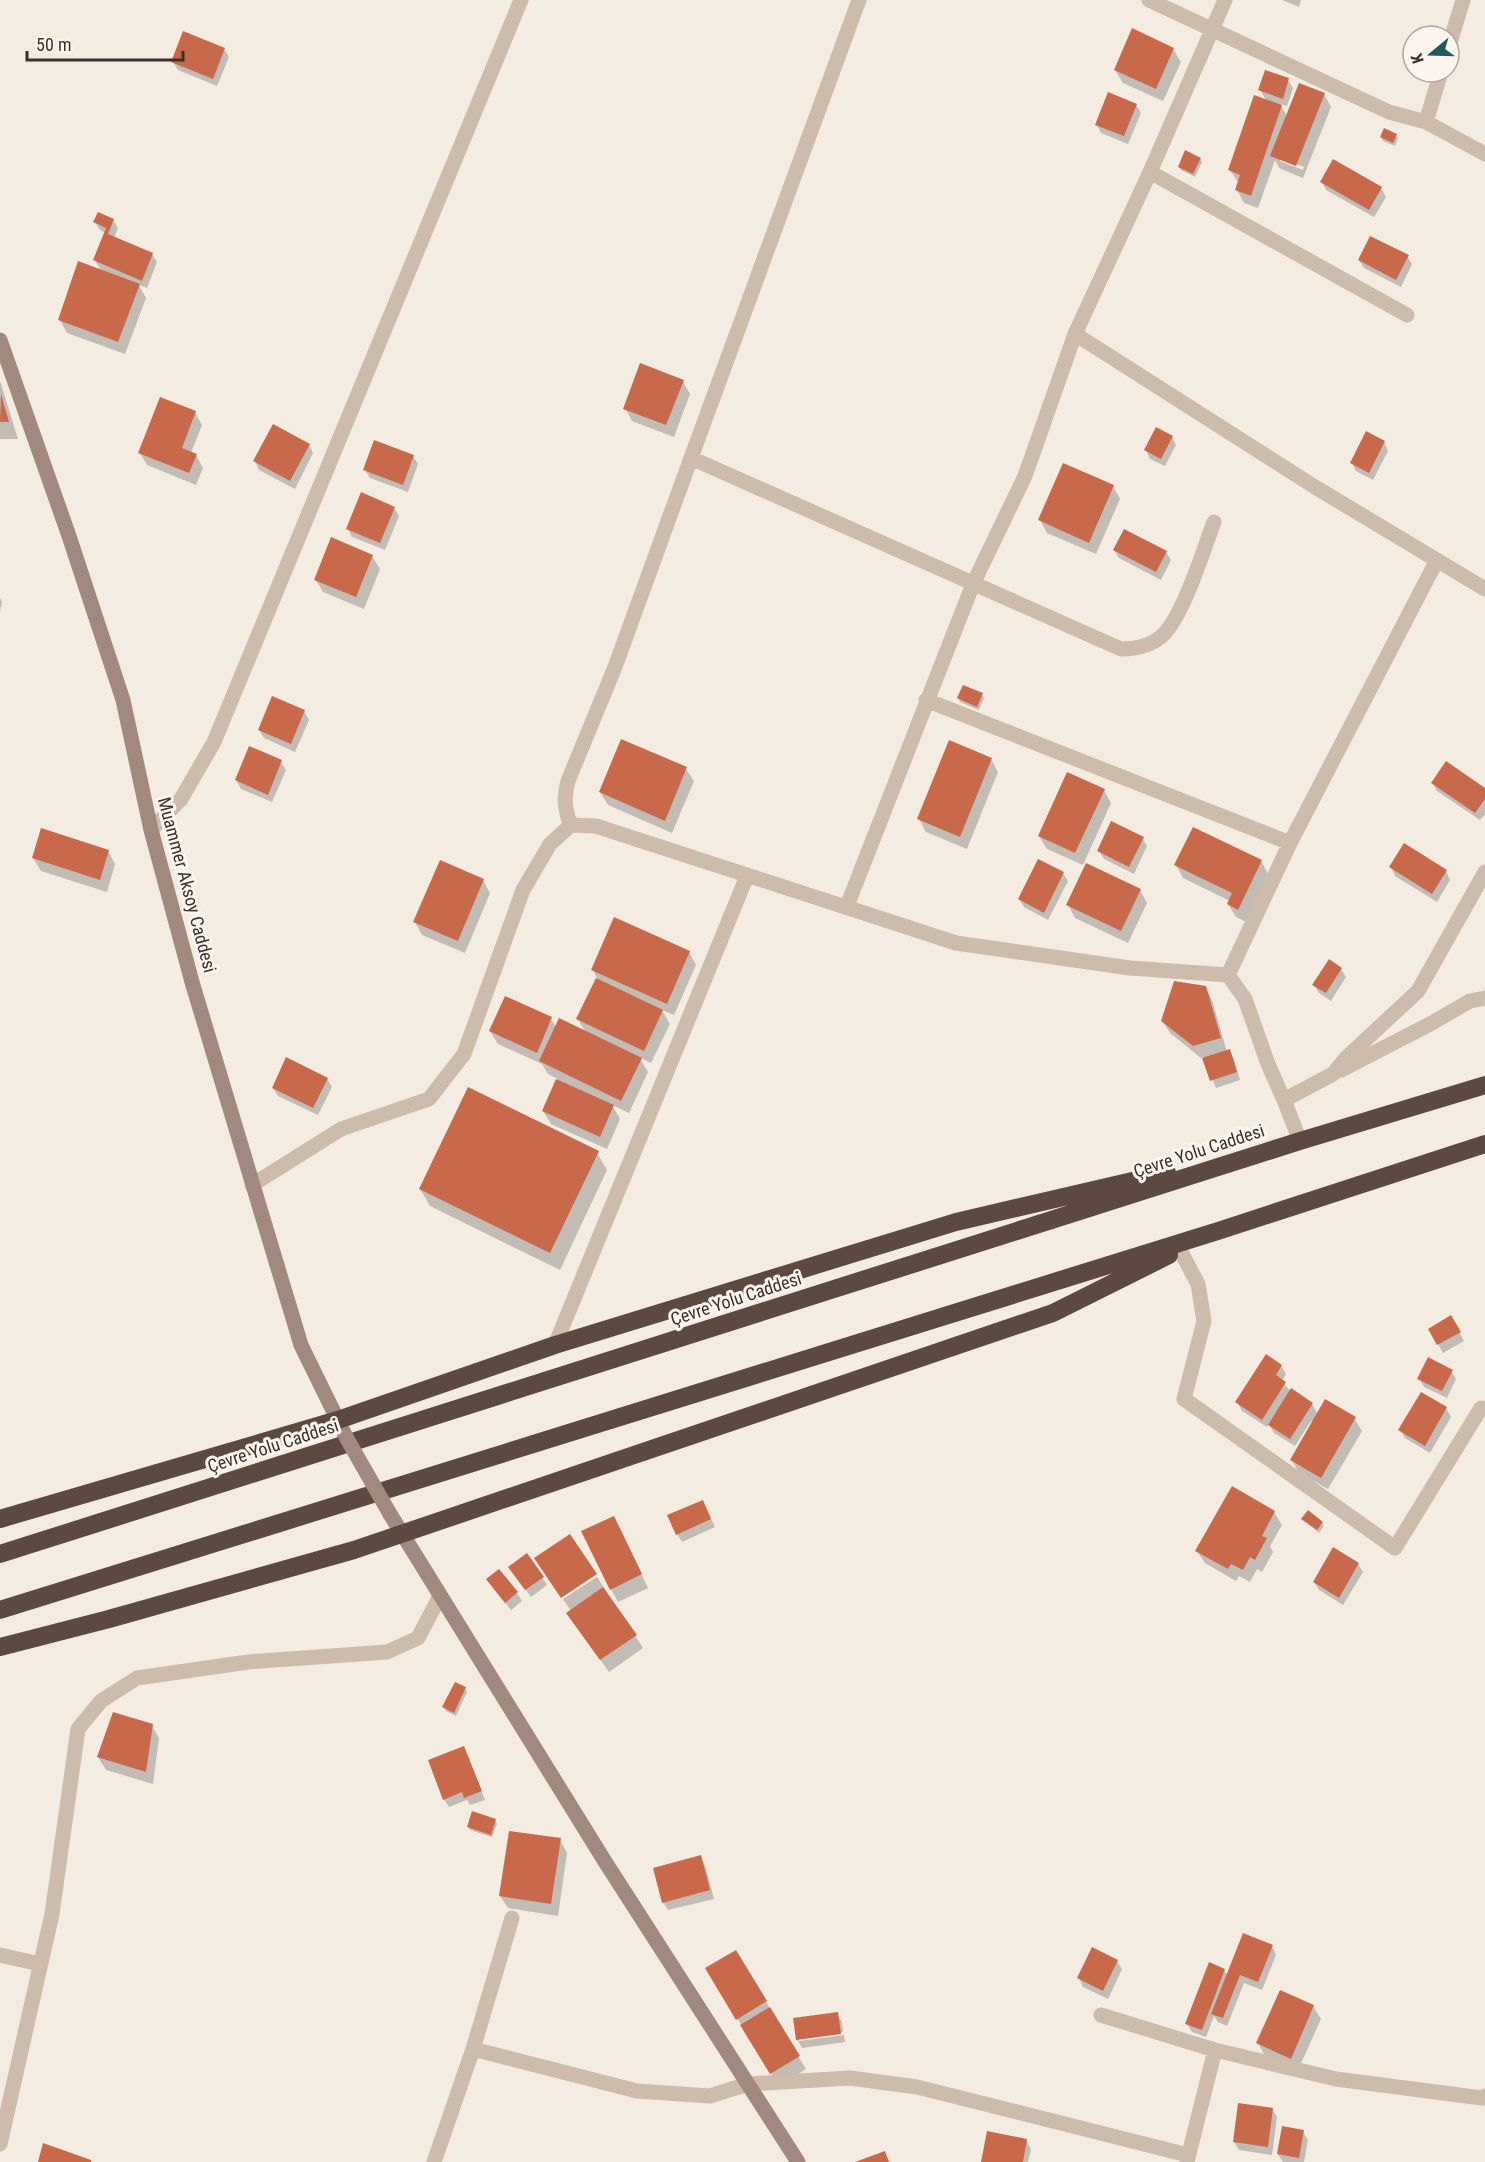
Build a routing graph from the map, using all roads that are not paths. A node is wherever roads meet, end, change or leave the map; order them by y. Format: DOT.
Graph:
graph roads {
  1 [pos="521,0"];
  2 [pos="859,0"];
  3 [pos="1149,0"];
  4 [pos="1226,0"];
  5 [pos="1463,0"];
  6 [pos="1456,24"];
  7 [pos="1212,28"];
  8 [pos="1437,84"];
  9 [pos="1426,122"];
  10 [pos="1485,154"];
  11 [pos="1150,172"];
  12 [pos="1407,315"];
  13 [pos="1075,334"];
  14 [pos="0,340"];
  15 [pos="691,458"];
  16 [pos="1214,522"];
  17 [pos="1437,560"];
  18 [pos="973,584"];
  19 [pos="1485,589"];
  20 [pos="926,700"];
  21 [pos="571,825"];
  22 [pos="152,830"];
  23 [pos="1290,843"];
  24 [pos="1485,872"];
  25 [pos="747,876"];
  26 [pos="847,906"];
  27 [pos="1228,975"];
  28 [pos="1485,998"];
  29 [pos="1333,1074"];
  30 [pos="1485,1084"];
  31 [pos="1284,1100"];
  32 [pos="1300,1141"];
  33 [pos="1485,1144"];
  34 [pos="252,1185"];
  35 [pos="1218,1231"];
  36 [pos="1180,1250"];
  37 [pos="555,1344"];
  38 [pos="1481,1408"];
  39 [pos="338,1420"];
  40 [pos="0,1519"];
  41 [pos="401,1533"];
  42 [pos="0,1554"];
  43 [pos="440,1596"];
  44 [pos="0,1610"];
  45 [pos="0,1647"];
  46 [pos="512,1918"];
  47 [pos="0,1955"];
  48 [pos="40,1964"];
  49 [pos="1101,2015"];
  50 [pos="473,2049"];
  51 [pos="1215,2050"];
  52 [pos="748,2084"];
  53 [pos="1485,2096"];
  54 [pos="0,2144"];
  55 [pos="1188,2159"];
  56 [pos="434,2162"];
  57 [pos="798,2162"];
  1 -- 22 [label="street"];
  2 -- 15 [label="street"];
  3 -- 7 [label="street"];
  4 -- 7 [label="street"];
  5 -- 6 [label="street"];
  7 -- 9 [label="street"];
  7 -- 11 [label="street"];
  8 -- 9 [label="street"];
  9 -- 10 [label="street"];
  11 -- 12 [label="street"];
  11 -- 13 [label="street"];
  13 -- 17 [label="street"];
  13 -- 18 [label="street"];
  14 -- 22 [label="street, Muammer Aksoy Caddesi"];
  15 -- 18 [label="street"];
  15 -- 21 [label="street"];
  16 -- 18 [label="street"];
  17 -- 19 [label="street"];
  17 -- 23 [label="street"];
  18 -- 20 [label="street"];
  20 -- 23 [label="street"];
  20 -- 26 [label="street"];
  21 -- 25 [label="street"];
  21 -- 34 [label="street"];
  22 -- 34 [label="street, Muammer Aksoy Caddesi"];
  23 -- 27 [label="street"];
  24 -- 29 [label="street"];
  25 -- 26 [label="street"];
  25 -- 37 [label="street"];
  26 -- 27 [label="street"];
  27 -- 31 [label="street"];
  28 -- 29 [label="street"];
  29 -- 31 [label="street"];
  30 -- 32 [label="highway, Çevre Yolu Caddesi"];
  31 -- 32 [label="street"];
  32 -- 37 [label="highway"];
  32 -- 42 [label="highway, Çevre Yolu Caddesi"];
  33 -- 35 [label="highway"];
  34 -- 39 [label="street, Muammer Aksoy Caddesi"];
  35 -- 36 [label="highway"];
  35 -- 44 [label="highway"];
  36 -- 38 [label="street"];
  36 -- 41 [label="highway"];
  37 -- 39 [label="highway"];
  39 -- 40 [label="highway"];
  39 -- 41 [label="street, Muammer Aksoy Caddesi, bridge"];
  41 -- 43 [label="street, Muammer Aksoy Caddesi"];
  41 -- 45 [label="highway"];
  43 -- 48 [label="street"];
  43 -- 52 [label="street, Muammer Aksoy Caddesi"];
  46 -- 50 [label="street"];
  47 -- 48 [label="street"];
  48 -- 54 [label="street"];
  49 -- 51 [label="street"];
  50 -- 52 [label="street"];
  50 -- 56 [label="street"];
  51 -- 53 [label="street"];
  51 -- 55 [label="street"];
  52 -- 55 [label="street"];
  52 -- 57 [label="street, Muammer Aksoy Caddesi"];
}
